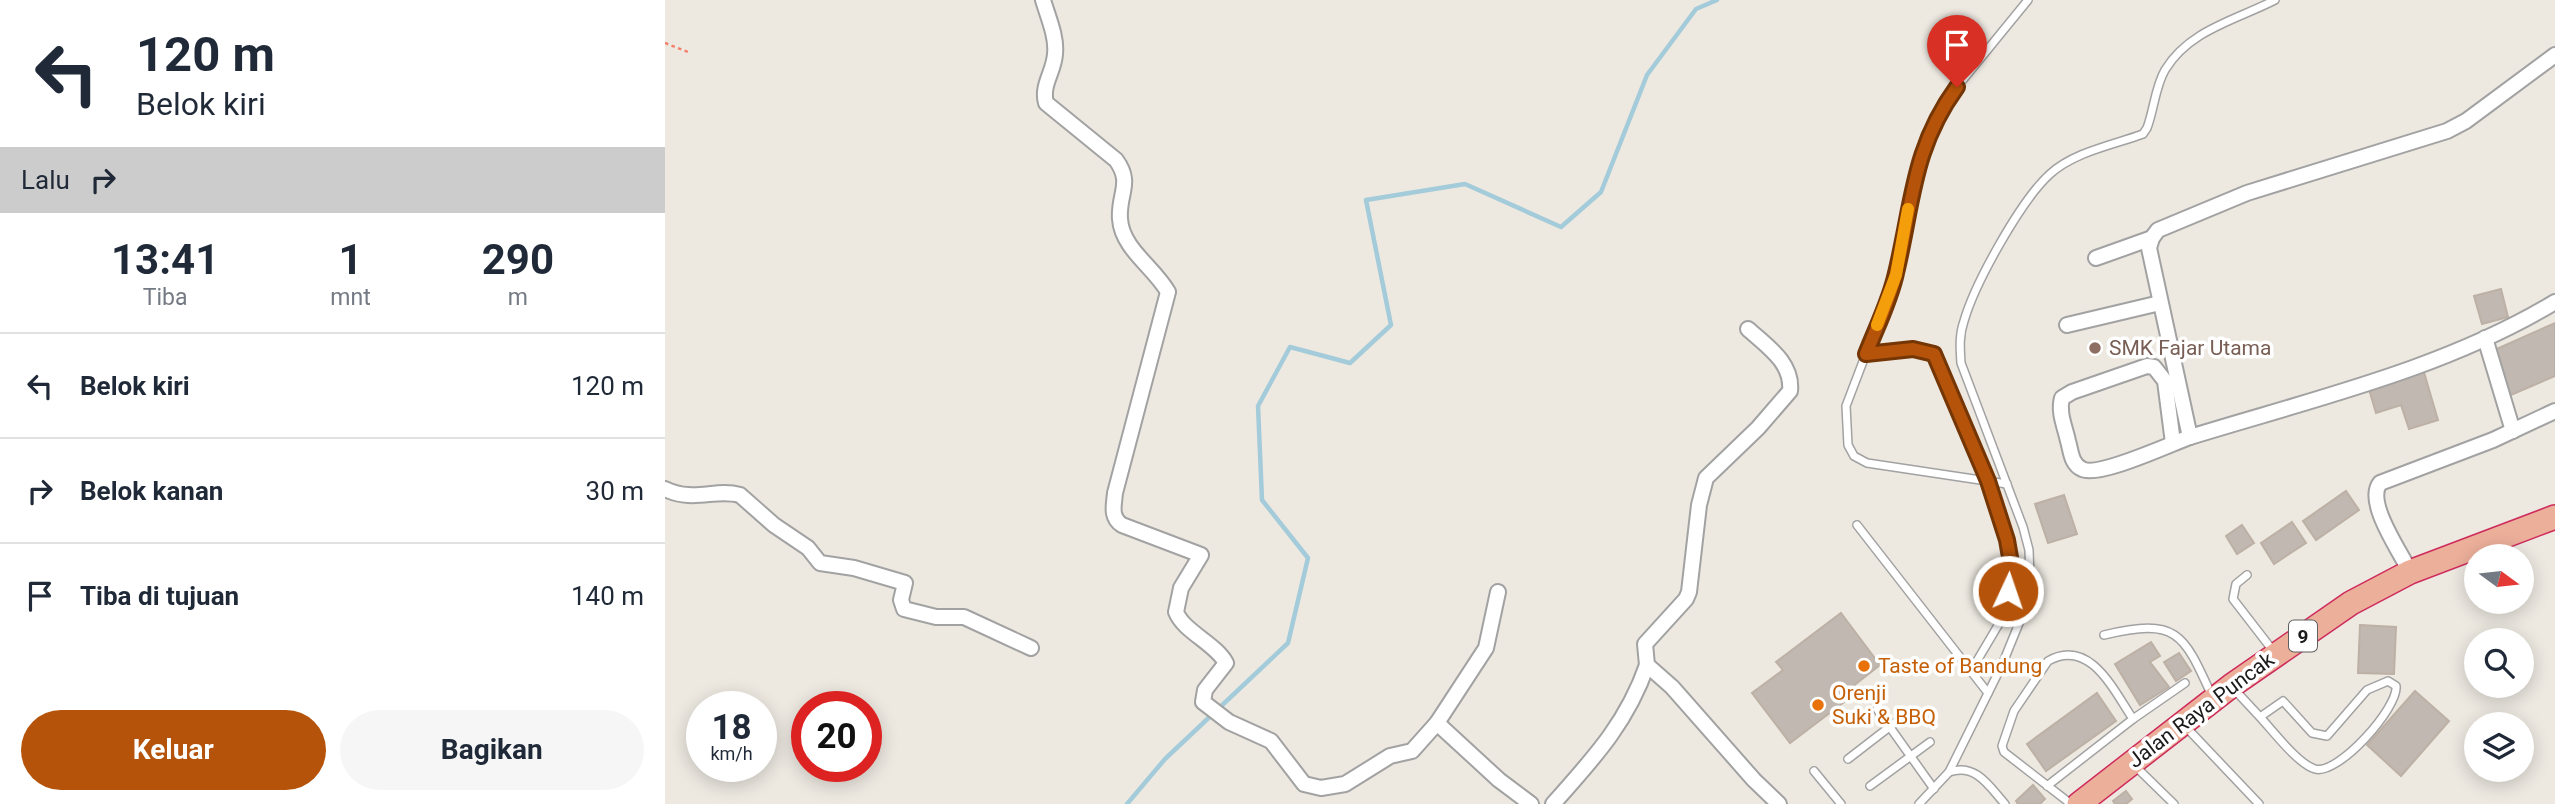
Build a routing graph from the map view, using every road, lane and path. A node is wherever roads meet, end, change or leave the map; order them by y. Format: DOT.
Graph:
graph roads {
  1 [pos="1043,0"];
  2 [pos="2028,0"];
  3 [pos="2275,0"];
  4 [pos="665,43"];
  5 [pos="688,52"];
  6 [pos="2555,55"];
  7 [pos="2152,238"];
  8 [pos="2096,258"];
  9 [pos="2555,302"];
  10 [pos="2160,303"];
  11 [pos="2067,325"];
  12 [pos="1748,328"];
  13 [pos="2485,338"];
  14 [pos="1866,354"];
  15 [pos="2555,411"];
  16 [pos="2513,430"];
  17 [pos="2190,437"];
  18 [pos="2173,443"];
  19 [pos="1988,481"];
  20 [pos="2007,484"];
  21 [pos="665,489"];
  22 [pos="2555,517"];
  23 [pos="1857,525"];
  24 [pos="2410,572"];
  25 [pos="2247,575"];
  26 [pos="1499,592"];
  27 [pos="2104,635"];
  28 [pos="1031,648"];
  29 [pos="2277,654"];
  30 [pos="1647,665"];
  31 [pos="1971,671"];
  32 [pos="2185,683"];
  33 [pos="1988,693"];
  34 [pos="2223,693"];
  35 [pos="1877,709"];
  36 [pos="1905,715"];
  37 [pos="2260,717"];
  38 [pos="2133,719"];
  39 [pos="1437,723"];
  40 [pos="2182,723"];
  41 [pos="1889,726"];
  42 [pos="1930,742"];
  43 [pos="1909,754"];
  44 [pos="1848,759"];
  45 [pos="2131,762"];
  46 [pos="1814,771"];
  47 [pos="1949,772"];
  48 [pos="1870,786"];
  49 [pos="2047,786"];
  50 [pos="1934,789"];
  51 [pos="1531,804"];
  52 [pos="1553,804"];
  53 [pos="1779,804"];
  54 [pos="1841,804"];
  55 [pos="1919,804"];
  56 [pos="2005,804"];
  57 [pos="2071,804"];
  58 [pos="2078,804"];
  59 [pos="2173,804"];
  60 [pos="2259,804"];
  1 -- 39 [label="street"];
  2 -- 14 [label="lane"];
  3 -- 20 [label="lane"];
  4 -- 5 [label="path"];
  6 -- 7 [label="street"];
  7 -- 8 [label="street"];
  7 -- 10 [label="street"];
  9 -- 13 [label="street"];
  10 -- 11 [label="street"];
  10 -- 17 [label="street"];
  12 -- 30 [label="street"];
  13 -- 16 [label="street"];
  13 -- 17 [label="street"];
  14 -- 19 [label="lane"];
  14 -- 19 [label="lane"];
  15 -- 16 [label="street"];
  16 -- 24 [label="street"];
  17 -- 18 [label="street"];
  18 -- 18 [label="street"];
  19 -- 20 [label="lane"];
  19 -- 31 [label="lane"];
  20 -- 33 [label="lane"];
  21 -- 28 [label="street"];
  22 -- 24 [label="highway, Jalan Raya Puncak / 9"];
  23 -- 31 [label="lane"];
  24 -- 29 [label="highway, Jalan Raya Puncak / 9"];
  25 -- 29 [label="lane"];
  26 -- 39 [label="street"];
  27 -- 34 [label="lane"];
  29 -- 34 [label="highway, Jalan Raya Puncak / 9"];
  30 -- 52 [label="street"];
  30 -- 53 [label="street"];
  31 -- 33 [label="lane"];
  32 -- 38 [label="lane"];
  33 -- 47 [label="lane"];
  34 -- 37 [label="lane"];
  34 -- 40 [label="highway, Jalan Raya Puncak / 9"];
  35 -- 41 [label="lane"];
  36 -- 41 [label="lane"];
  37 -- 37 [label="lane"];
  38 -- 49 [label="lane"];
  38 -- 49 [label="lane"];
  39 -- 51 [label="street"];
  40 -- 45 [label="highway, Jalan Raya Puncak / 9"];
  40 -- 60 [label="lane"];
  41 -- 43 [label="lane"];
  41 -- 44 [label="lane"];
  42 -- 43 [label="lane"];
  43 -- 48 [label="lane"];
  43 -- 50 [label="lane"];
  45 -- 58 [label="highway, Jalan Raya Puncak / 9"];
  45 -- 59 [label="lane"];
  46 -- 54 [label="lane"];
  47 -- 50 [label="lane"];
  47 -- 56 [label="lane"];
  49 -- 57 [label="lane"];
  50 -- 55 [label="lane"];
}
